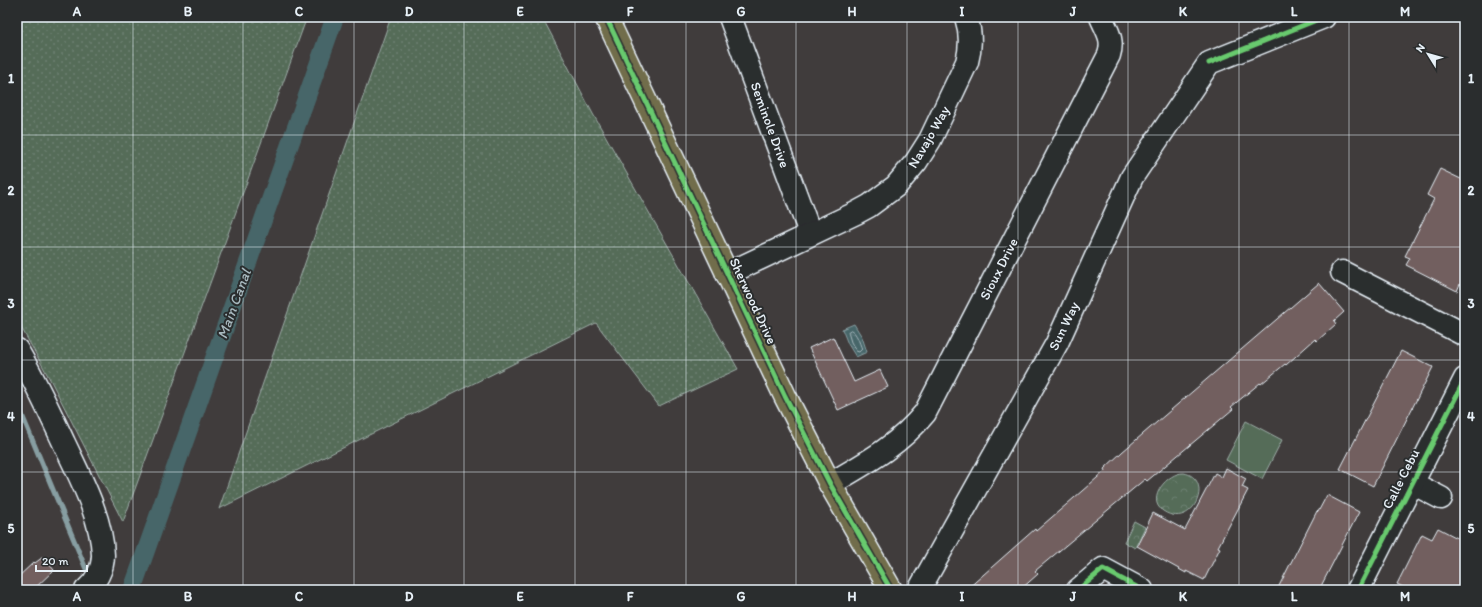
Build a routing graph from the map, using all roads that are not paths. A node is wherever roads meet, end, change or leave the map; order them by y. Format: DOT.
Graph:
graph roads {
  1 [pos="606,17"];
  2 [pos="730,17"];
  3 [pos="966,17"];
  4 [pos="1101,17"];
  5 [pos="1324,17"];
  6 [pos="810,234"];
  7 [pos="1342,272"];
  8 [pos="727,274"];
  9 [pos="1465,335"];
  10 [pos="17,350"];
  11 [pos="1465,379"];
  12 [pos="1412,483"];
  13 [pos="830,484"];
  14 [pos="1441,498"];
  15 [pos="86,590"];
  16 [pos="890,590"];
  17 [pos="919,590"];
  18 [pos="1078,590"];
  19 [pos="1142,590"];
  20 [pos="1358,590"];
  1 -- 8 [label="main road, Sherwood Drive"];
  2 -- 6 [label="street, Seminole Drive"];
  3 -- 6 [label="street, Navajo Way"];
  4 -- 13 [label="street, Sioux Drive"];
  5 -- 17 [label="street, Sun Way"];
  6 -- 8 [label="street, Navajo Way"];
  7 -- 9 [label="street"];
  8 -- 13 [label="main road, Sherwood Drive"];
  10 -- 15 [label="street"];
  11 -- 12 [label="street, Calle Cebu"];
  12 -- 14 [label="street"];
  12 -- 20 [label="street, Calle Cebu"];
  13 -- 16 [label="main road, Sherwood Drive"];
  18 -- 19 [label="street"];
}
